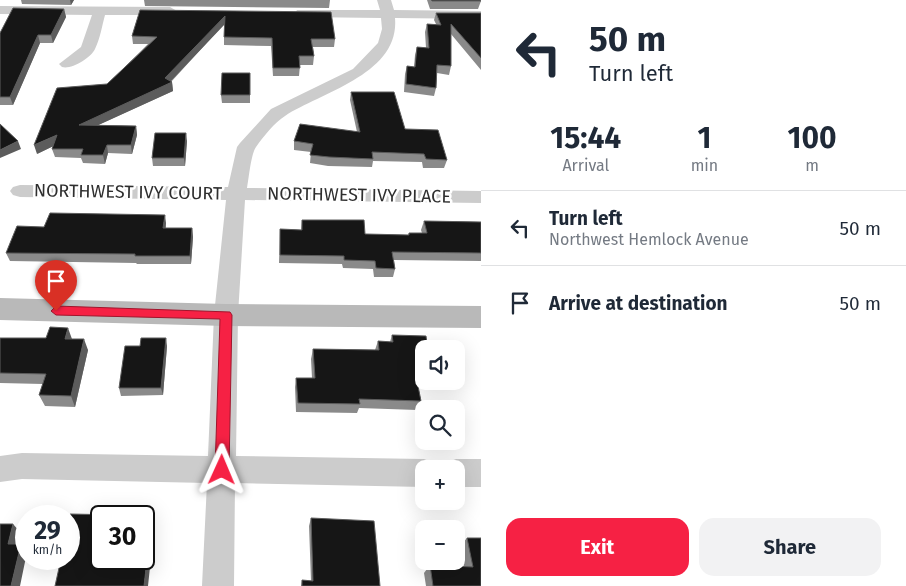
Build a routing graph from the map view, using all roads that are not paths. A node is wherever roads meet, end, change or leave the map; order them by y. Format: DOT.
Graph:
graph roads {
  1 [pos="386,7"];
  2 [pos="0,10"];
  3 [pos="100,10"];
  4 [pos="179,11"];
  5 [pos="289,12"];
  6 [pos="481,15"];
  7 [pos="66,64"];
  8 [pos="20,191"];
  9 [pos="236,194"];
  10 [pos="481,197"];
  11 [pos="0,309"];
  12 [pos="226,315"];
  13 [pos="481,317"];
  14 [pos="0,469"];
  15 [pos="222,470"];
  16 [pos="415,473"];
  17 [pos="465,473"];
  18 [pos="481,473"];
  19 [pos="218,586"];
  1 -- 5 [label="street"];
  1 -- 6 [label="street"];
  1 -- 9 [label="street"];
  2 -- 3 [label="street"];
  3 -- 4 [label="street"];
  3 -- 7 [label="street"];
  8 -- 9 [label="street, NORTHWEST IVY COURT"];
  9 -- 10 [label="street, NORTHWEST IVY PLACE"];
  9 -- 12 [label="street"];
  11 -- 12 [label="street"];
  12 -- 13 [label="street"];
  12 -- 15 [label="street"];
  14 -- 15 [label="street"];
  15 -- 16 [label="street"];
  15 -- 19 [label="street"];
  17 -- 18 [label="street"];
}
